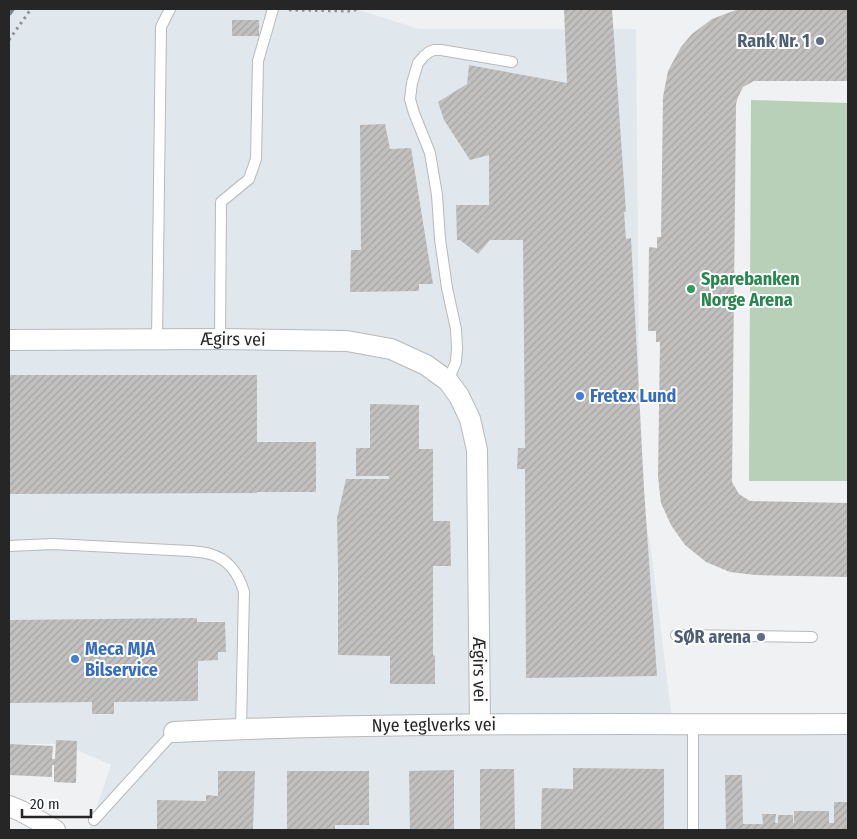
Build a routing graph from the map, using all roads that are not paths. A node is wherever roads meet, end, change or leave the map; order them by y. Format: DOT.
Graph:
graph roads {
  1 [pos="170,9"];
  2 [pos="273,9"];
  3 [pos="512,62"];
  4 [pos="220,339"];
  5 [pos="9,340"];
  6 [pos="157,340"];
  7 [pos="448,381"];
  8 [pos="9,546"];
  9 [pos="676,635"];
  10 [pos="812,637"];
  11 [pos="480,724"];
  12 [pos="693,724"];
  13 [pos="848,724"];
  14 [pos="241,729"];
  15 [pos="174,732"];
  16 [pos="9,806"];
  17 [pos="94,820"];
  18 [pos="55,830"];
  19 [pos="693,830"];
  1 -- 6 [label="lane"];
  2 -- 4 [label="lane"];
  3 -- 7 [label="lane"];
  4 -- 6 [label="street, Ægirs vei"];
  4 -- 7 [label="street, Ægirs vei"];
  5 -- 6 [label="street, Ægirs vei"];
  7 -- 11 [label="street, Ægirs vei"];
  8 -- 14 [label="lane"];
  9 -- 10 [label="lane"];
  11 -- 12 [label="street, Nye teglverks vei"];
  11 -- 14 [label="street, Nye teglverks vei"];
  12 -- 13 [label="street, Nye teglverks vei"];
  12 -- 19 [label="lane"];
  14 -- 15 [label="street, Nye teglverks vei"];
  15 -- 17 [label="lane"];
  16 -- 18 [label="street"];
}
